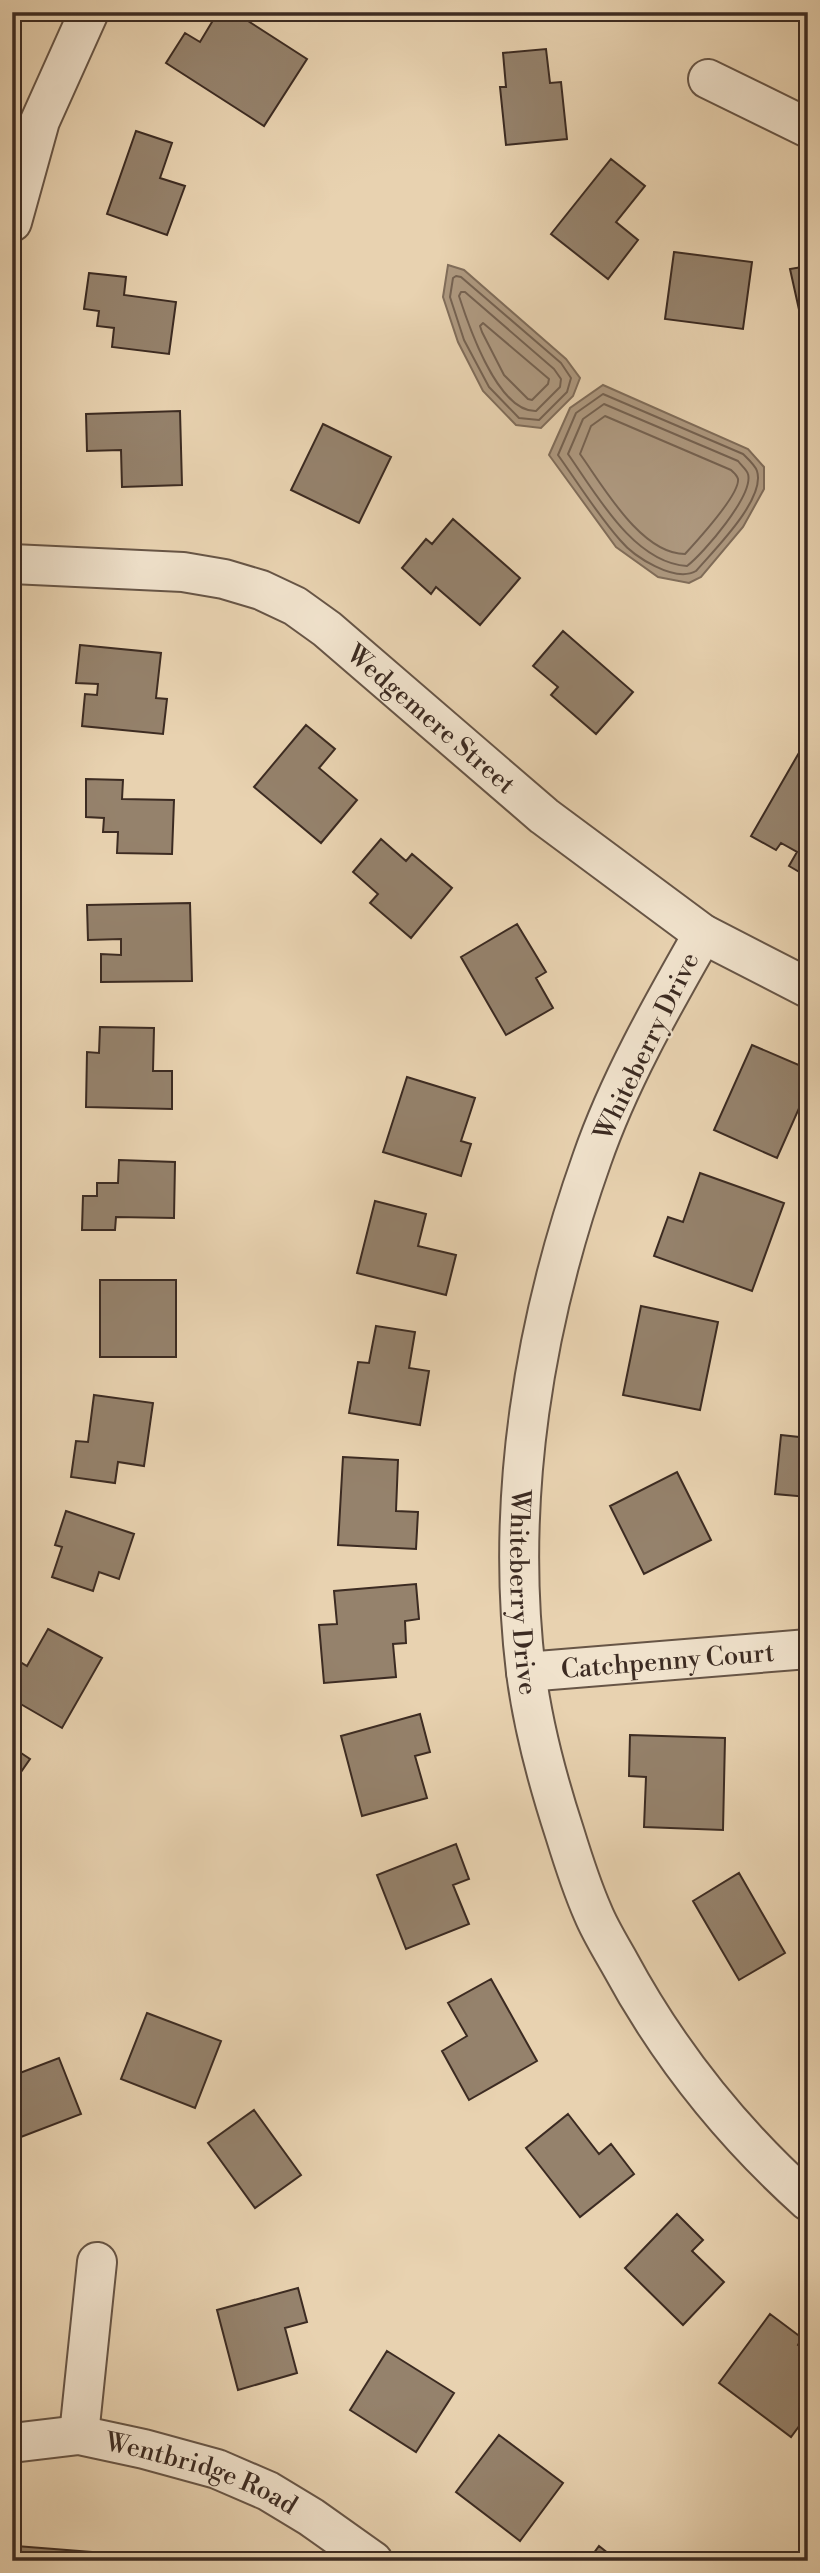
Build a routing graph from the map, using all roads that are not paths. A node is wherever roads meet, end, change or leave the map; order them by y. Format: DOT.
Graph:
graph roads {
  1 [pos="89,12"];
  2 [pos="708,79"];
  3 [pos="808,128"];
  4 [pos="12,222"];
  5 [pos="12,564"];
  6 [pos="703,934"];
  7 [pos="808,988"];
  8 [pos="808,1649"];
  9 [pos="526,1672"];
  10 [pos="808,2201"];
  11 [pos="97,2262"];
  12 [pos="79,2435"];
  13 [pos="12,2443"];
  14 [pos="373,2561"];
  1 -- 4 [label="street"];
  2 -- 3 [label="street"];
  5 -- 6 [label="street, Wedgemere Street"];
  6 -- 7 [label="street, Wedgemere Street"];
  6 -- 9 [label="street, Whiteberry Drive"];
  8 -- 9 [label="street, Catchpenny Court"];
  9 -- 10 [label="street, Whiteberry Drive"];
  11 -- 12 [label="street"];
  12 -- 13 [label="street, Wentbridge Road"];
  12 -- 14 [label="street, Wentbridge Road"];
}
